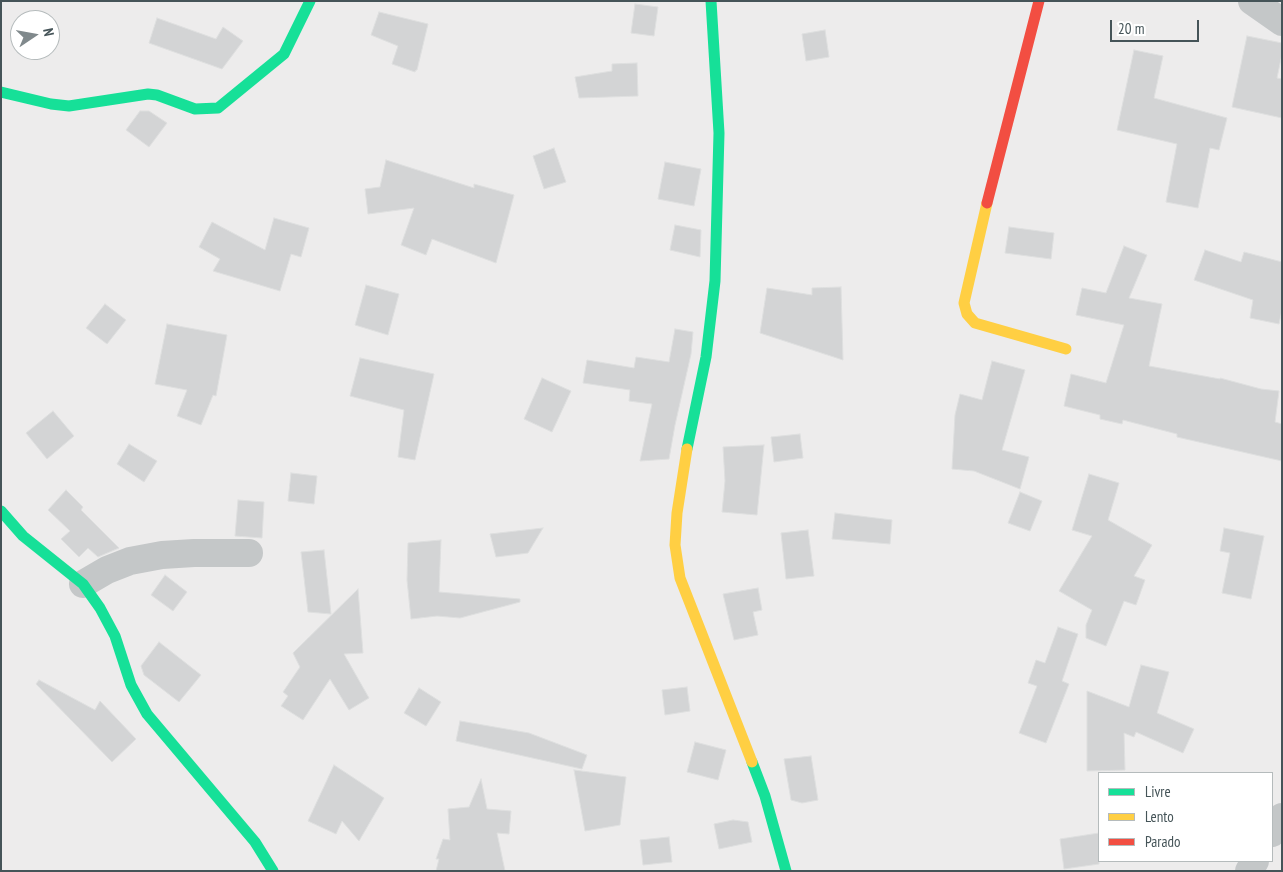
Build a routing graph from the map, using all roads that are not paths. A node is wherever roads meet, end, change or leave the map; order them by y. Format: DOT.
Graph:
graph roads {
  1 [pos="310,1"];
  2 [pos="711,1"];
  3 [pos="1039,1"];
  4 [pos="1252,1"];
  5 [pos="1282,22"];
  6 [pos="1,92"];
  7 [pos="1066,349"];
  8 [pos="1,511"];
  9 [pos="249,553"];
  10 [pos="83,584"];
  11 [pos="1282,817"];
  12 [pos="1273,831"];
  13 [pos="273,871"];
  14 [pos="786,871"];
  1 -- 6 [label="street"];
  2 -- 14 [label="street"];
  3 -- 7 [label="street"];
  4 -- 5 [label="street"];
  8 -- 10 [label="street"];
  9 -- 10 [label="street"];
  10 -- 13 [label="street"];
  11 -- 12 [label="street"];
}
